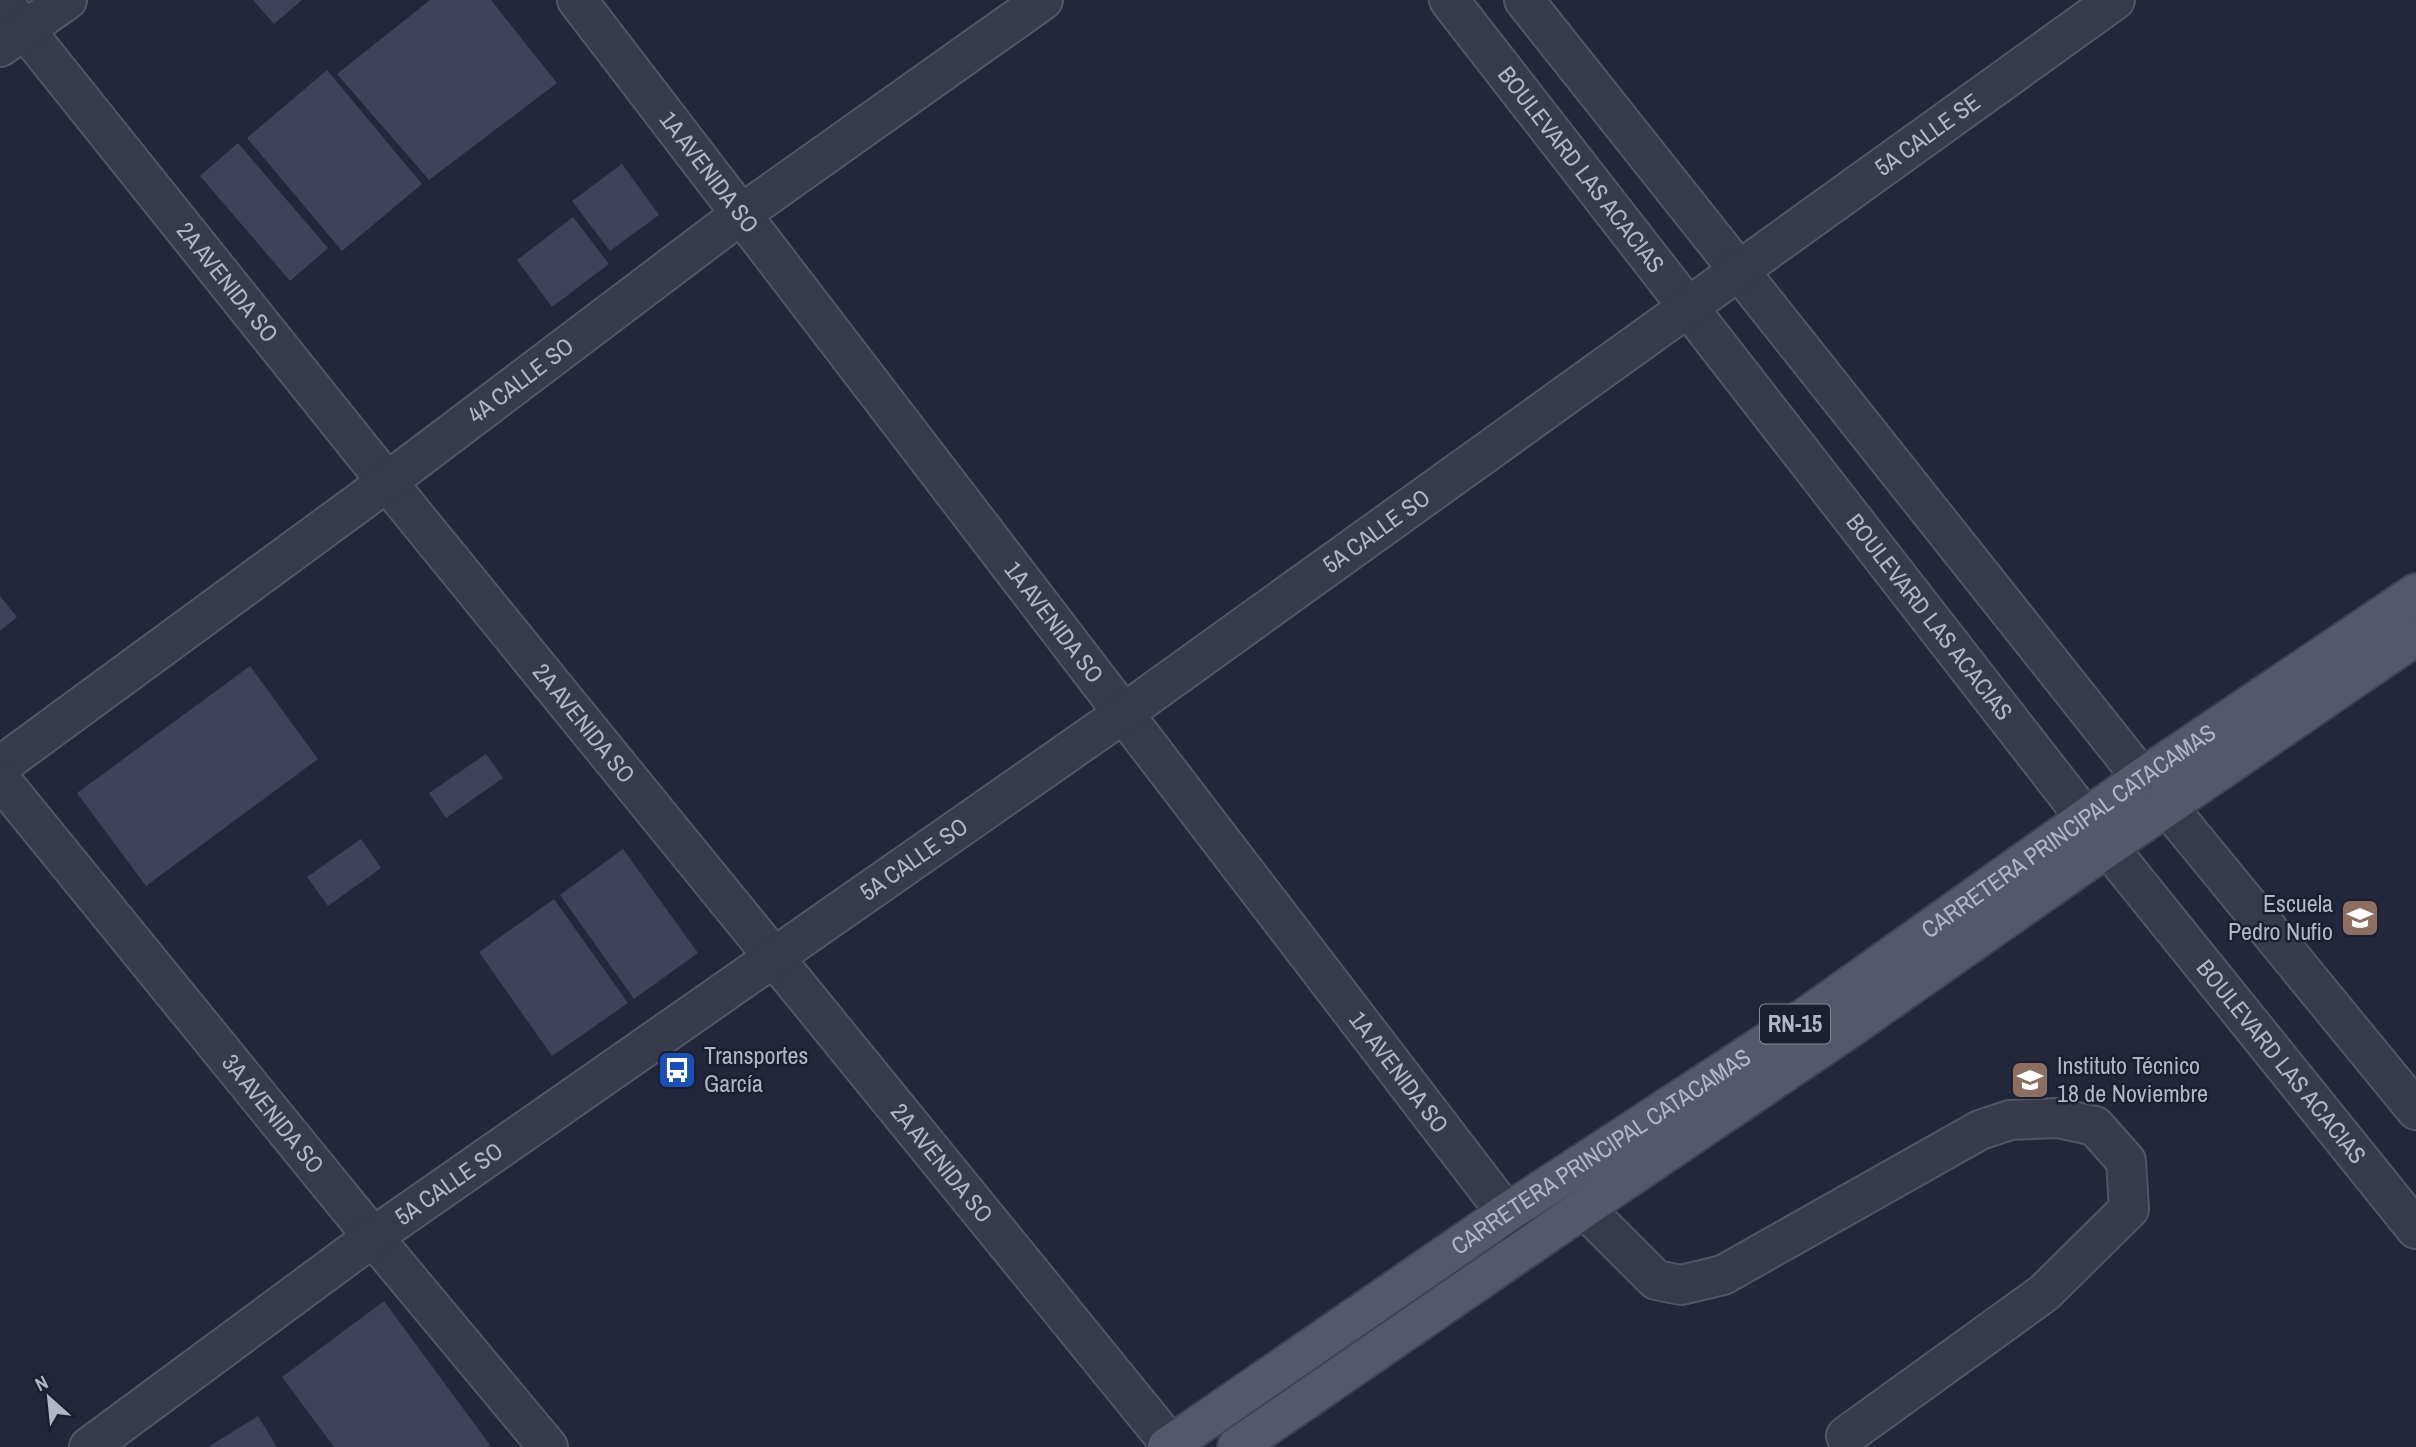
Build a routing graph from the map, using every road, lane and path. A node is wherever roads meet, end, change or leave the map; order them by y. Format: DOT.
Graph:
graph roads {
  1 [pos="2,0"];
  2 [pos="67,0"];
  3 [pos="577,0"];
  4 [pos="1043,0"];
  5 [pos="1449,0"];
  6 [pos="1524,0"];
  7 [pos="2115,0"];
  8 [pos="13,38"];
  9 [pos="740,215"];
  10 [pos="1740,270"];
  11 [pos="1687,307"];
  12 [pos="387,482"];
  13 [pos="2416,593"];
  14 [pos="2416,636"];
  15 [pos="1124,713"];
  16 [pos="0,766"];
  17 [pos="0,779"];
  18 [pos="2155,792"];
  19 [pos="2098,832"];
  20 [pos="774,958"];
  21 [pos="2416,1110"];
  22 [pos="1584,1208"];
  23 [pos="1507,1212"];
  24 [pos="2416,1229"];
  25 [pos="373,1237"];
  26 [pos="1531,1246"];
  27 [pos="1846,1436"];
  28 [pos="1169,1446"];
  29 [pos="89,1447"];
  30 [pos="548,1447"];
  31 [pos="1237,1447"];
  1 -- 8 [label="street, 2A AVENIDA SO"];
  2 -- 8 [label="street"];
  3 -- 9 [label="street, 1A AVENIDA SO"];
  4 -- 9 [label="street, 4A CALLE SO"];
  5 -- 11 [label="street, BOULEVARD LAS ACACIAS"];
  6 -- 10 [label="street"];
  7 -- 10 [label="street, 5A CALLE SE"];
  8 -- 12 [label="street, 2A AVENIDA SO"];
  9 -- 12 [label="street, 4A CALLE SO"];
  9 -- 15 [label="street, 1A AVENIDA SO"];
  10 -- 11 [label="street, 5A CALLE SO"];
  10 -- 18 [label="street"];
  11 -- 15 [label="street, 5A CALLE SO"];
  11 -- 19 [label="street, BOULEVARD LAS ACACIAS"];
  12 -- 16 [label="street, 4A CALLE SO"];
  12 -- 20 [label="street, 2A AVENIDA SO"];
  13 -- 18 [label="main road, CARRETERA PRINCIPAL CATACAMAS / RN-15"];
  14 -- 18 [label="main road, CARRETERA PRINCIPAL CATACAMAS / RN-15"];
  15 -- 20 [label="street, 5A CALLE SO"];
  15 -- 23 [label="street, 1A AVENIDA SO"];
  17 -- 25 [label="street, 3A AVENIDA SO"];
  18 -- 19 [label="main road, CARRETERA PRINCIPAL CATACAMAS / RN-15"];
  18 -- 21 [label="street"];
  19 -- 22 [label="main road, CARRETERA PRINCIPAL CATACAMAS / RN-15"];
  19 -- 23 [label="main road, CARRETERA PRINCIPAL CATACAMAS / RN-15"];
  19 -- 24 [label="street, BOULEVARD LAS ACACIAS"];
  20 -- 25 [label="street, 5A CALLE SO"];
  20 -- 28 [label="street, 2A AVENIDA SO"];
  22 -- 26 [label="main road, CARRETERA PRINCIPAL CATACAMAS / RN-15"];
  22 -- 27 [label="street"];
  23 -- 26 [label="street, 1A AVENIDA SO"];
  23 -- 28 [label="main road, CARRETERA PRINCIPAL CATACAMAS / RN-15"];
  25 -- 29 [label="street, 5A CALLE SO"];
  25 -- 30 [label="street, 3A AVENIDA SO"];
  26 -- 31 [label="main road, CARRETERA PRINCIPAL CATACAMAS / RN-15"];
}
